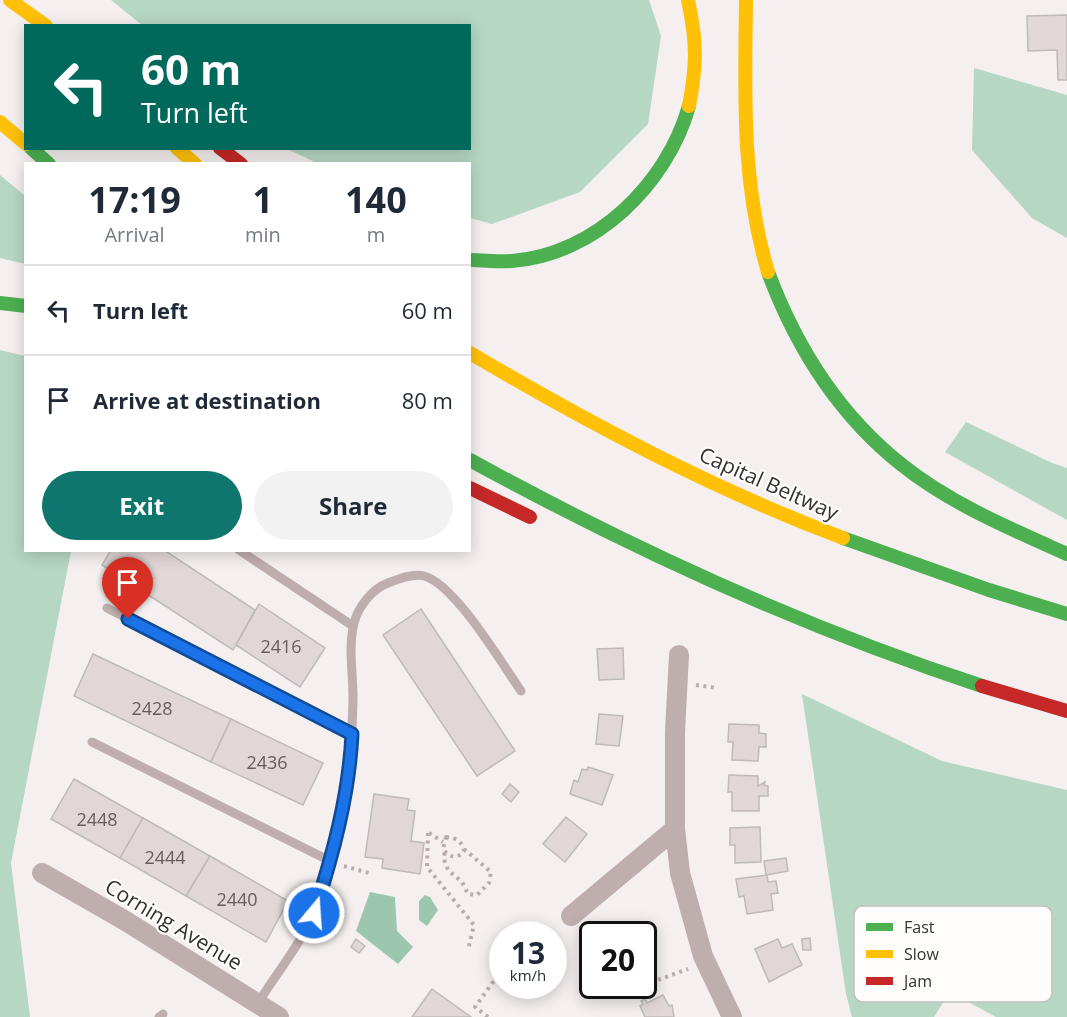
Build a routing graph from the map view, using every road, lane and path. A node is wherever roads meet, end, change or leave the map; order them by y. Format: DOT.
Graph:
graph roads {
  1 [pos="2,0"];
  2 [pos="10,0"];
  3 [pos="688,0"];
  4 [pos="746,0"];
  5 [pos="29,24"];
  6 [pos="43,24"];
  7 [pos="0,122"];
  8 [pos="24,142"];
  9 [pos="33,150"];
  10 [pos="179,150"];
  11 [pos="223,150"];
  12 [pos="47,162"];
  13 [pos="193,162"];
  14 [pos="238,162"];
  15 [pos="471,260"];
  16 [pos="0,303"];
  17 [pos="24,306"];
  18 [pos="471,354"];
  19 [pos="471,461"];
  20 [pos="471,488"];
  21 [pos="540,522"];
  22 [pos="242,552"];
  23 [pos="1067,554"];
  24 [pos="715,598"];
  25 [pos="107,608"];
  26 [pos="1067,614"];
  27 [pos="353,626"];
  28 [pos="679,655"];
  29 [pos="905,660"];
  30 [pos="520,691"];
  31 [pos="1067,711"];
  32 [pos="352,734"];
  33 [pos="92,742"];
  34 [pos="675,829"];
  35 [pos="443,843"];
  36 [pos="464,849"];
  37 [pos="445,853"];
  38 [pos="330,861"];
  39 [pos="42,873"];
  40 [pos="369,873"];
  41 [pos="571,916"];
  42 [pos="468,950"];
  43 [pos="688,969"];
  44 [pos="657,980"];
  45 [pos="489,988"];
  46 [pos="258,1003"];
  47 [pos="279,1017"];
  48 [pos="488,1017"];
  49 [pos="732,1017"];
  1 -- 5 [label="highway"];
  2 -- 6 [label="highway"];
  3 -- 15 [label="highway"];
  4 -- 23 [label="highway"];
  7 -- 8 [label="highway"];
  9 -- 12 [label="highway"];
  10 -- 13 [label="highway"];
  11 -- 14 [label="highway"];
  16 -- 17 [label="highway"];
  18 -- 26 [label="highway, Capital Beltway"];
  19 -- 29 [label="highway"];
  20 -- 21 [label="highway"];
  22 -- 27 [label="lane"];
  24 -- 29 [label="highway"];
  25 -- 32 [label="lane"];
  27 -- 30 [label="lane"];
  27 -- 32 [label="lane"];
  28 -- 34 [label="street"];
  29 -- 31 [label="highway"];
  32 -- 38 [label="lane"];
  33 -- 38 [label="lane"];
  34 -- 41 [label="street"];
  34 -- 49 [label="street"];
  35 -- 36 [label="path"];
  35 -- 37 [label="path"];
  35 -- 42 [label="path"];
  36 -- 37 [label="path"];
  36 -- 37 [label="path"];
  38 -- 40 [label="path"];
  38 -- 46 [label="lane"];
  39 -- 46 [label="street, Corning Avenue"];
  43 -- 44 [label="path"];
  45 -- 48 [label="path"];
  46 -- 47 [label="street, Corning Avenue"];
}
